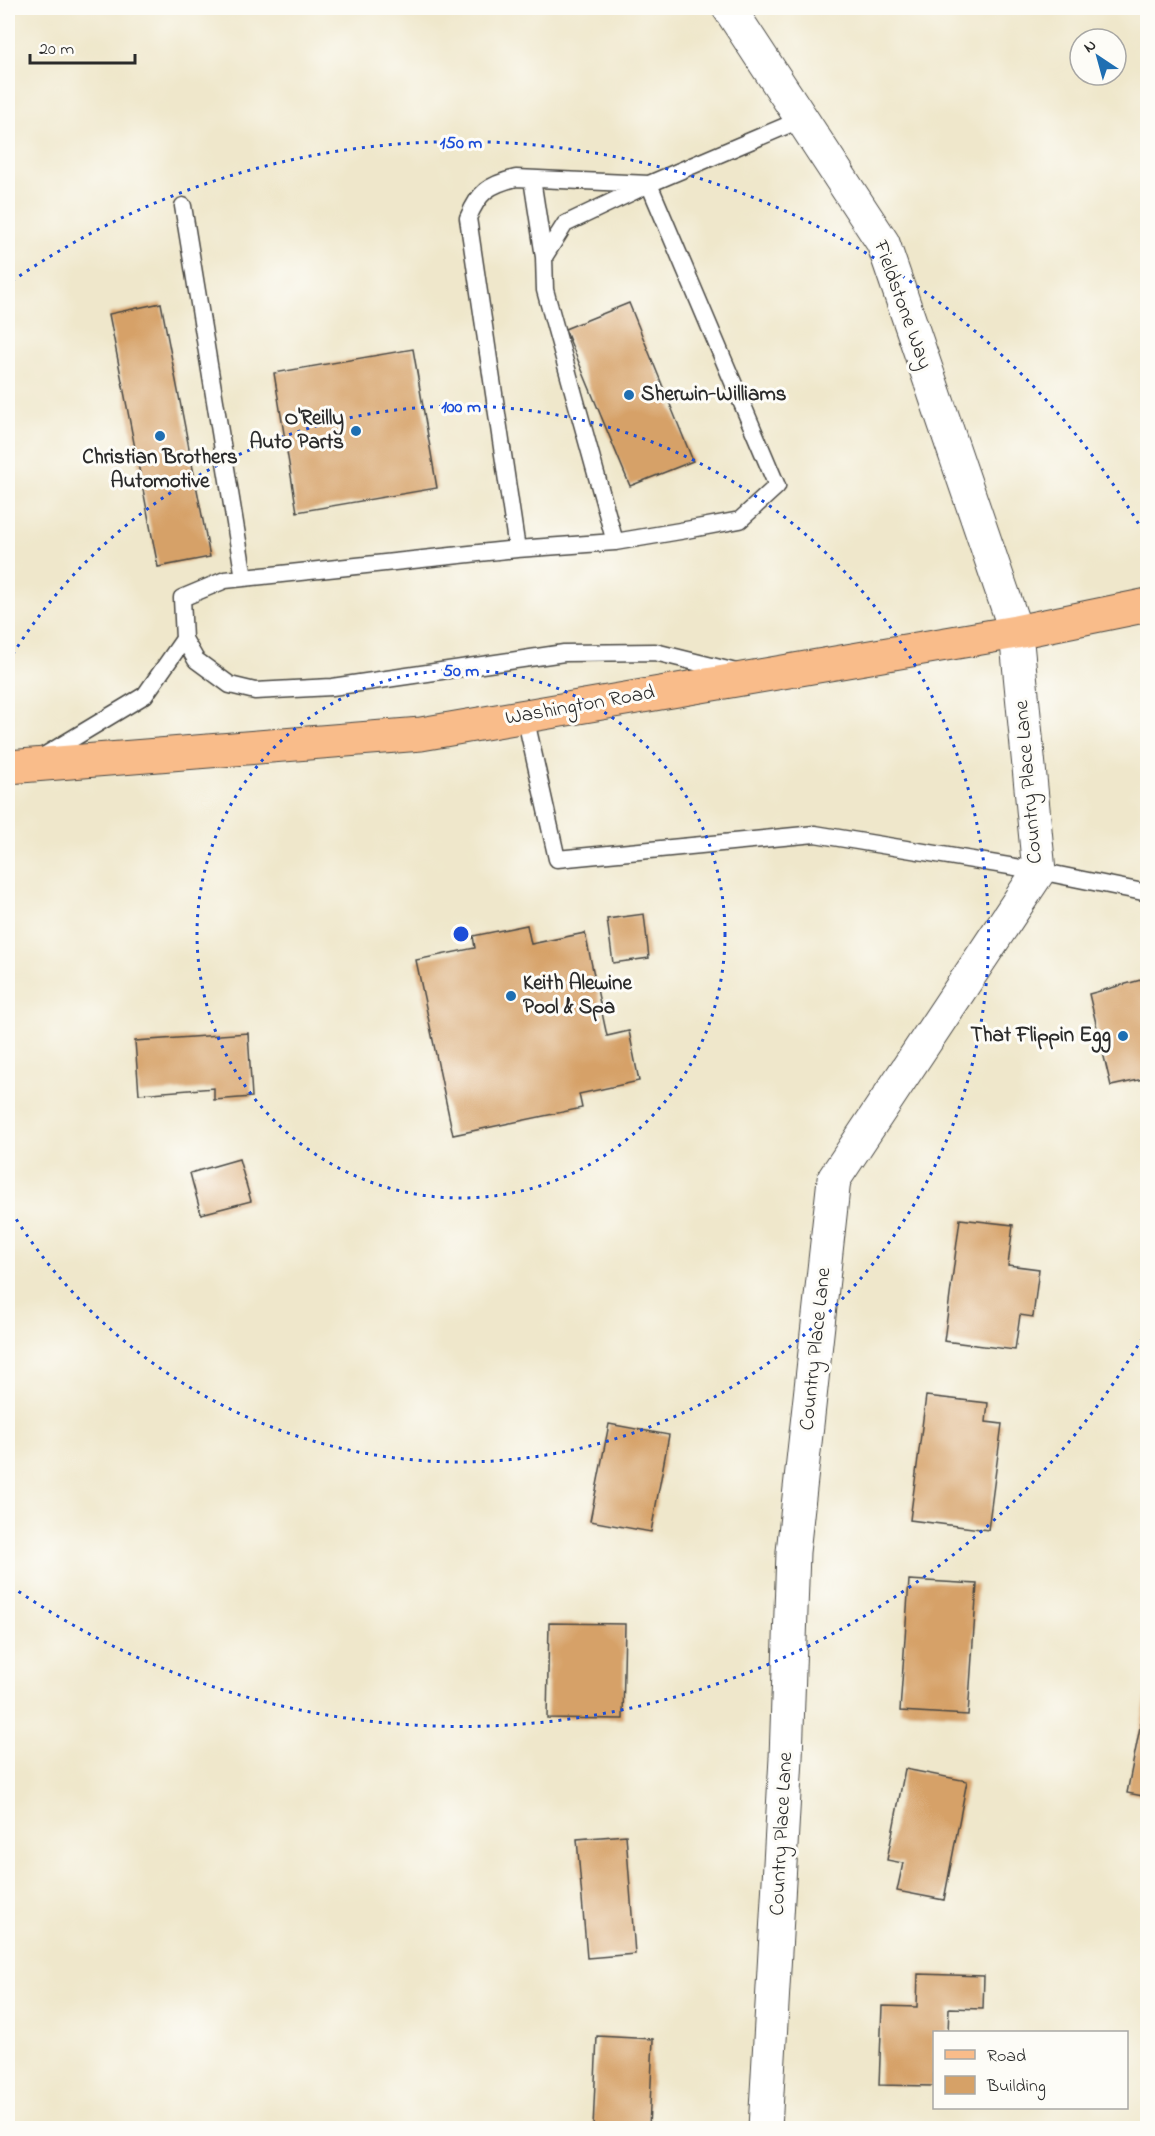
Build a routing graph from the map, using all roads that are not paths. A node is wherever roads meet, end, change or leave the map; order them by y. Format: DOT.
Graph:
graph roads {
  1 [pos="729,8"];
  2 [pos="802,119"];
  3 [pos="532,179"];
  4 [pos="649,184"];
  5 [pos="183,206"];
  6 [pos="544,257"];
  7 [pos="615,542"];
  8 [pos="517,549"];
  9 [pos="244,578"];
  10 [pos="1148,605"];
  11 [pos="1016,632"];
  12 [pos="184,639"];
  13 [pos="754,677"];
  14 [pos="525,716"];
  15 [pos="18,766"];
  16 [pos="1039,871"];
  17 [pos="1148,892"];
  18 [pos="765,2128"];
  1 -- 2 [label="street, Fieldstone Way"];
  2 -- 4 [label="lane"];
  2 -- 11 [label="street, Fieldstone Way"];
  3 -- 4 [label="lane"];
  3 -- 6 [label="lane"];
  3 -- 8 [label="lane"];
  4 -- 6 [label="lane"];
  4 -- 7 [label="lane"];
  5 -- 9 [label="lane"];
  6 -- 7 [label="lane"];
  7 -- 8 [label="lane"];
  8 -- 9 [label="lane"];
  9 -- 12 [label="lane"];
  10 -- 11 [label="main road, Washington Road"];
  11 -- 13 [label="main road, Washington Road"];
  11 -- 16 [label="street, Country Place Lane"];
  12 -- 13 [label="lane"];
  12 -- 15 [label="lane"];
  13 -- 14 [label="main road, Washington Road"];
  14 -- 15 [label="main road, Washington Road"];
  14 -- 16 [label="lane"];
  16 -- 17 [label="lane"];
  16 -- 18 [label="street, Country Place Lane"];
}
